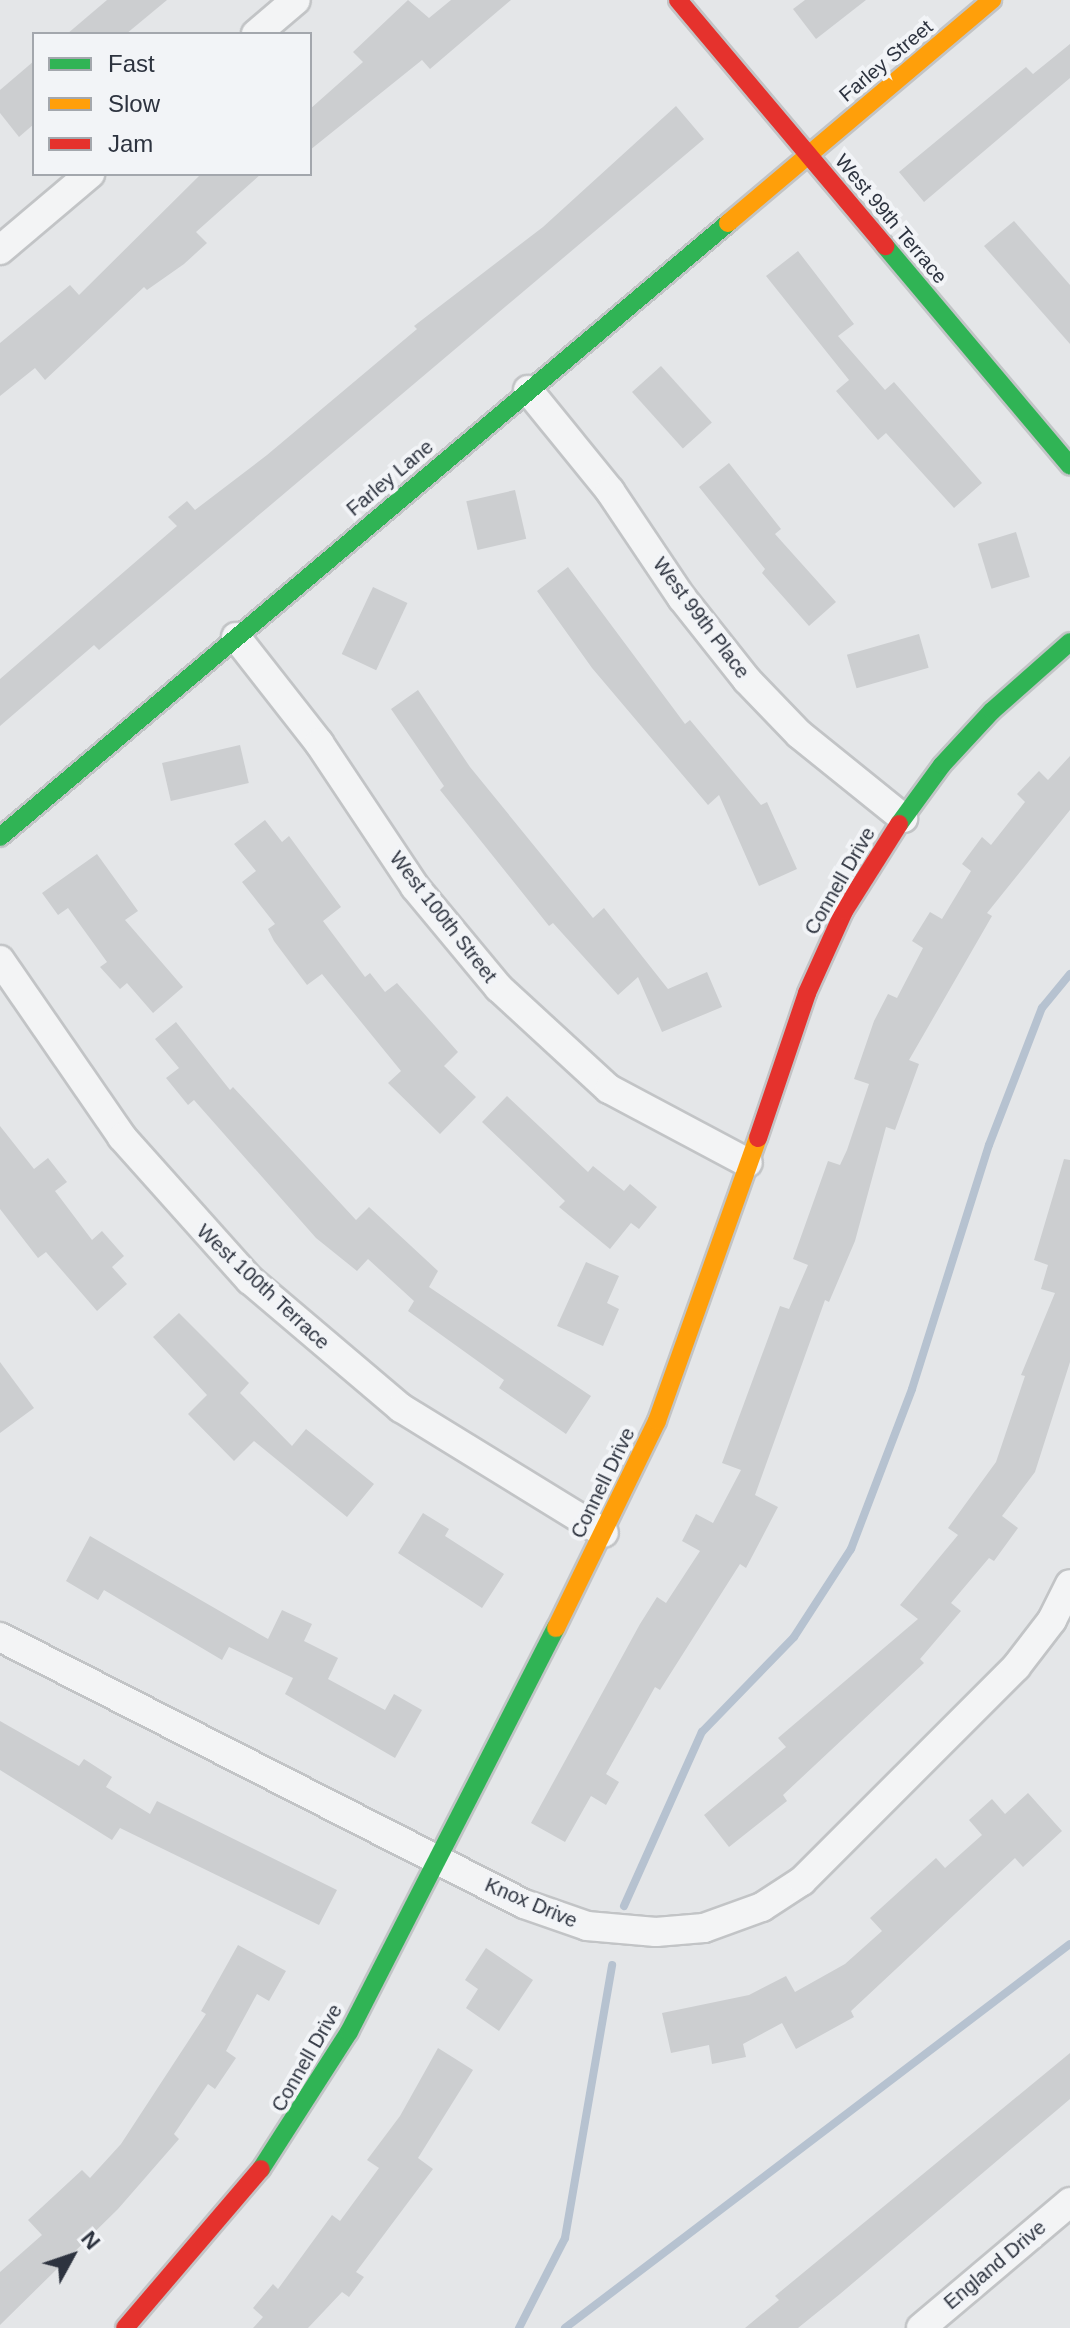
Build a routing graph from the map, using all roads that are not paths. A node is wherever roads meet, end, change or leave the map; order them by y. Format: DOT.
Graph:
graph roads {
  1 [pos="296,0"];
  2 [pos="678,0"];
  3 [pos="992,0"];
  4 [pos="258,32"];
  5 [pos="809,155"];
  6 [pos="88,176"];
  7 [pos="0,250"];
  8 [pos="528,390"];
  9 [pos="1070,466"];
  10 [pos="236,637"];
  11 [pos="1070,642"];
  12 [pos="903,818"];
  13 [pos="0,837"];
  14 [pos="0,960"];
  15 [pos="748,1163"];
  16 [pos="604,1533"];
  17 [pos="1070,1584"];
  18 [pos="0,1637"];
  19 [pos="438,1860"];
  20 [pos="1070,2202"];
  21 [pos="125,2328"];
  22 [pos="921,2328"];
  1 -- 4 [label="street"];
  2 -- 5 [label="street, West 99th Terrace"];
  3 -- 5 [label="street, Farley Street"];
  5 -- 8 [label="street, Farley Lane"];
  5 -- 9 [label="street, West 99th Terrace"];
  6 -- 7 [label="street"];
  8 -- 10 [label="street, Farley Lane"];
  8 -- 12 [label="street, West 99th Place"];
  10 -- 13 [label="street, Farley Lane"];
  10 -- 15 [label="street, West 100th Street"];
  11 -- 12 [label="street, Connell Drive"];
  12 -- 15 [label="street, Connell Drive"];
  14 -- 16 [label="street, West 100th Terrace"];
  15 -- 16 [label="street, Connell Drive"];
  16 -- 19 [label="street, Connell Drive"];
  17 -- 19 [label="street, Knox Drive"];
  18 -- 19 [label="street, Knox Drive"];
  19 -- 21 [label="street, Connell Drive"];
  20 -- 22 [label="street, England Drive"];
}
